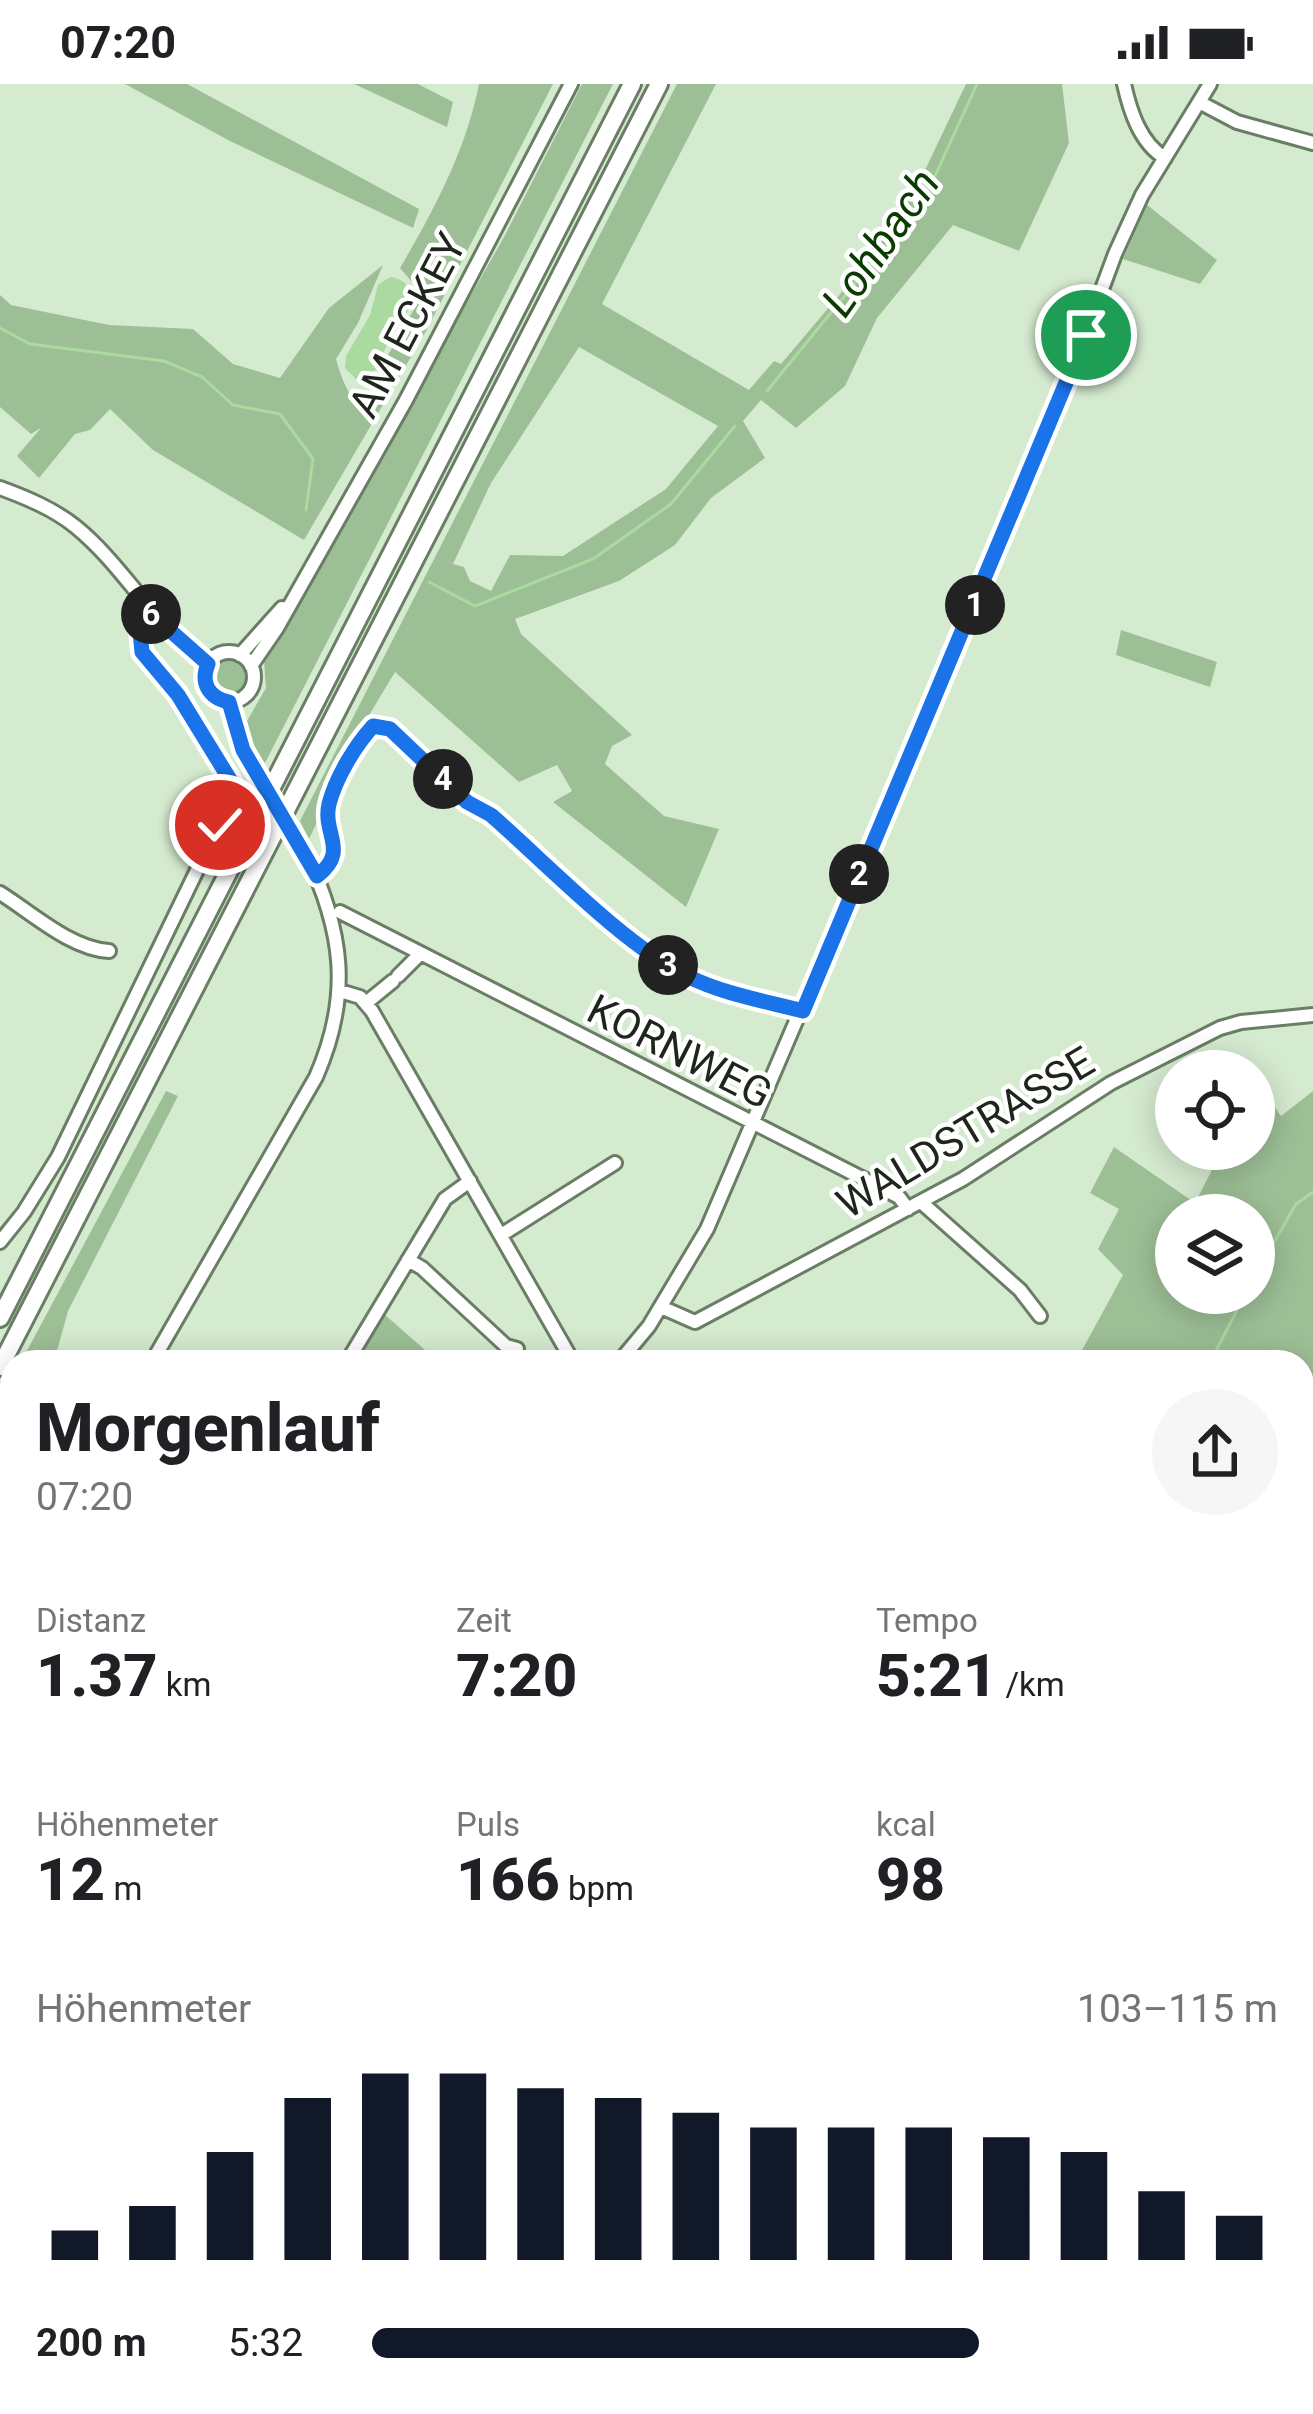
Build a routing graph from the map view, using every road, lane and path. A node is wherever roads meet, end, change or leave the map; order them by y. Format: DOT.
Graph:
graph roads {
  1 [pos="571,84"];
  2 [pos="632,84"];
  3 [pos="659,84"];
  4 [pos="1124,84"];
  5 [pos="1210,84"];
  6 [pos="1199,102"];
  7 [pos="1313,143"];
  8 [pos="1165,158"];
  9 [pos="2,494"];
  10 [pos="295,593"];
  11 [pos="148,611"];
  12 [pos="240,655"];
  13 [pos="208,664"];
  14 [pos="251,666"];
  15 [pos="229,702"];
  16 [pos="317,876"];
  17 [pos="0,893"];
  18 [pos="340,912"];
  19 [pos="109,951"];
  20 [pos="419,955"];
  21 [pos="340,991"];
  22 [pos="366,1003"];
  23 [pos="803,1011"];
  24 [pos="1313,1015"];
  25 [pos="753,1126"];
  26 [pos="615,1162"];
  27 [pos="470,1181"];
  28 [pos="915,1206"];
  29 [pos="501,1235"];
  30 [pos="0,1242"];
  31 [pos="408,1260"];
  32 [pos="661,1307"];
  33 [pos="1040,1316"];
  34 [pos="0,1318"];
  35 [pos="517,1349"];
  36 [pos="9,1350"];
  37 [pos="159,1350"];
  38 [pos="358,1350"];
  39 [pos="566,1350"];
  40 [pos="628,1350"];
  1 -- 10 [label="street, AM ECKEY"];
  2 -- 34 [label="highway"];
  3 -- 36 [label="highway"];
  4 -- 8 [label="street"];
  5 -- 6 [label="street"];
  6 -- 7 [label="street"];
  6 -- 8 [label="street"];
  8 -- 23 [label="street"];
  9 -- 11 [label="street"];
  10 -- 12 [label="street, AM ECKEY"];
  10 -- 14 [label="street, AM ECKEY"];
  11 -- 13 [label="street"];
  11 -- 30 [label="street"];
  12 -- 13 [label="street"];
  12 -- 14 [label="street"];
  13 -- 15 [label="street"];
  14 -- 15 [label="street"];
  15 -- 16 [label="street, bridge"];
  16 -- 21 [label="street"];
  16 -- 23 [label="street"];
  17 -- 19 [label="street"];
  18 -- 20 [label="street, KORNWEG"];
  20 -- 22 [label="street"];
  20 -- 25 [label="street, KORNWEG"];
  21 -- 22 [label="street"];
  21 -- 37 [label="street"];
  22 -- 27 [label="street"];
  23 -- 25 [label="street"];
  24 -- 28 [label="street, WALDSTRASSE"];
  25 -- 28 [label="street, KORNWEG"];
  25 -- 32 [label="street"];
  26 -- 29 [label="street"];
  27 -- 29 [label="street"];
  27 -- 31 [label="street"];
  28 -- 32 [label="street, WALDSTRASSE"];
  28 -- 33 [label="street, KORNWEG"];
  29 -- 39 [label="street"];
  31 -- 35 [label="street"];
  31 -- 38 [label="street"];
  32 -- 40 [label="street"];
}
